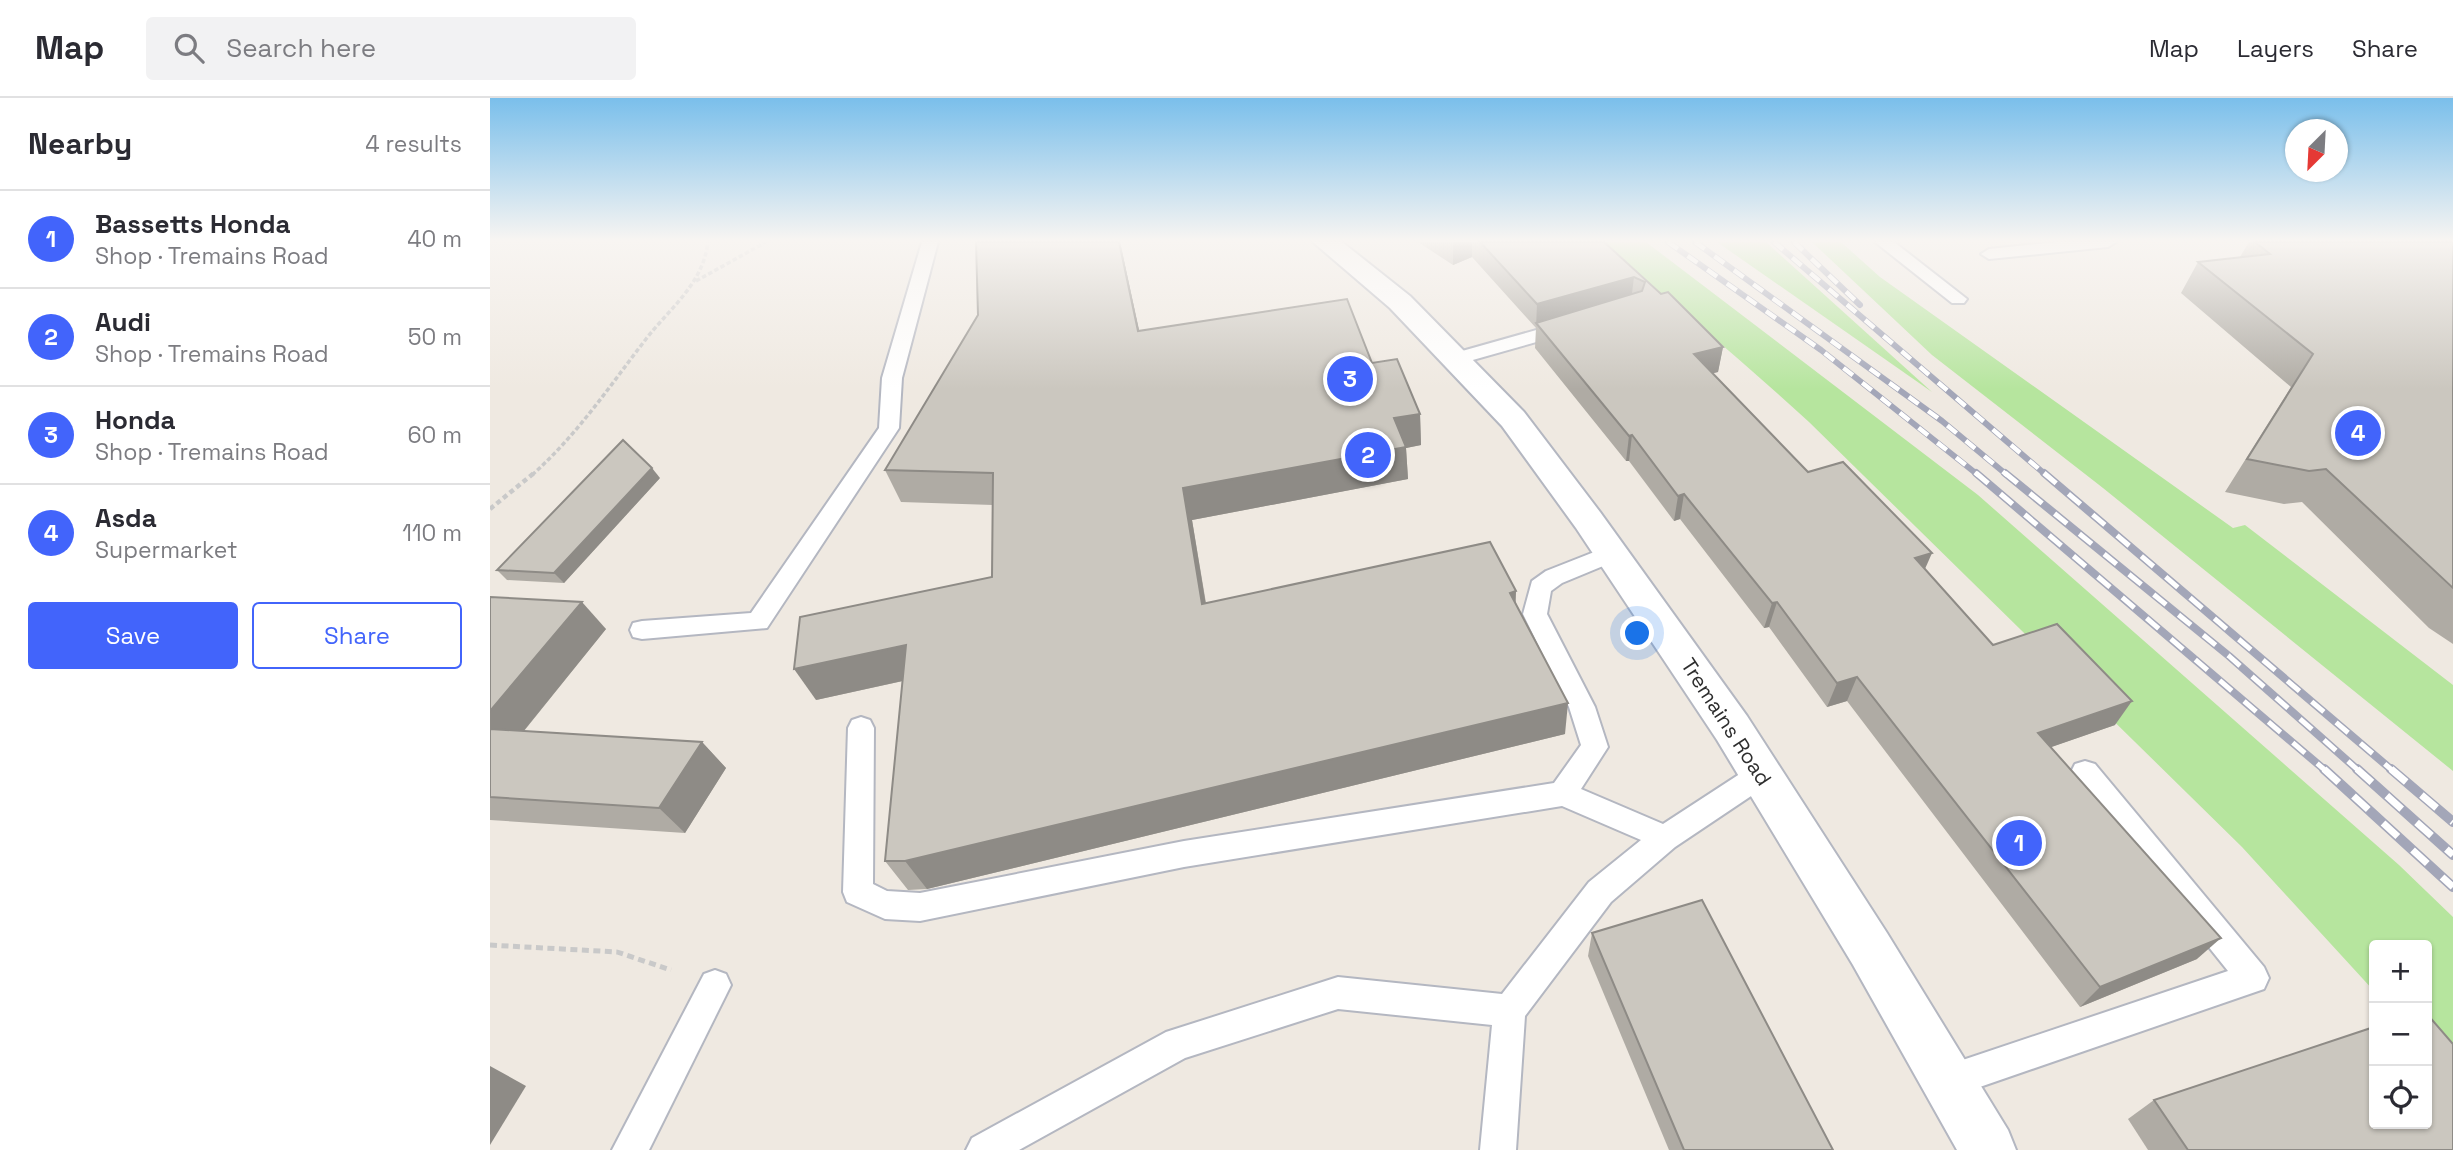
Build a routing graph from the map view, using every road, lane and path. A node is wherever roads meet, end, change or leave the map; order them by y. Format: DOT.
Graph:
graph roads {
  1 [pos="687,291"];
  2 [pos="916,291"];
  3 [pos="1386,291"];
  4 [pos="1948,291"];
  5 [pos="1958,299"];
  6 [pos="1581,323"];
  7 [pos="1455,359"];
  8 [pos="490,509"];
  9 [pos="1612,553"];
  10 [pos="642,630"];
  11 [pos="861,728"];
  12 [pos="2085,772"];
  13 [pos="1762,774"];
  14 [pos="1563,794"];
  15 [pos="1665,838"];
  16 [pos="490,945"];
  17 [pos="715,985"];
  18 [pos="1509,1012"];
  19 [pos="1948,1081"];
  20 [pos="630,1150"];
  21 [pos="984,1150"];
  22 [pos="1498,1150"];
  23 [pos="1988,1150"];
  1 -- 8 [label="path"];
  2 -- 10 [label="lane"];
  3 -- 7 [label="main road, Tremains Road"];
  4 -- 5 [label="lane"];
  6 -- 7 [label="lane"];
  7 -- 9 [label="main road, Tremains Road"];
  9 -- 13 [label="main road, Tremains Road"];
  9 -- 14 [label="lane"];
  11 -- 14 [label="lane"];
  12 -- 19 [label="lane"];
  13 -- 15 [label="lane"];
  13 -- 19 [label="main road, Tremains Road"];
  14 -- 15 [label="lane"];
  15 -- 18 [label="lane"];
  16 -- 17 [label="path"];
  17 -- 20 [label="lane"];
  18 -- 21 [label="lane"];
  18 -- 22 [label="lane"];
  19 -- 23 [label="main road, Tremains Road"];
}
